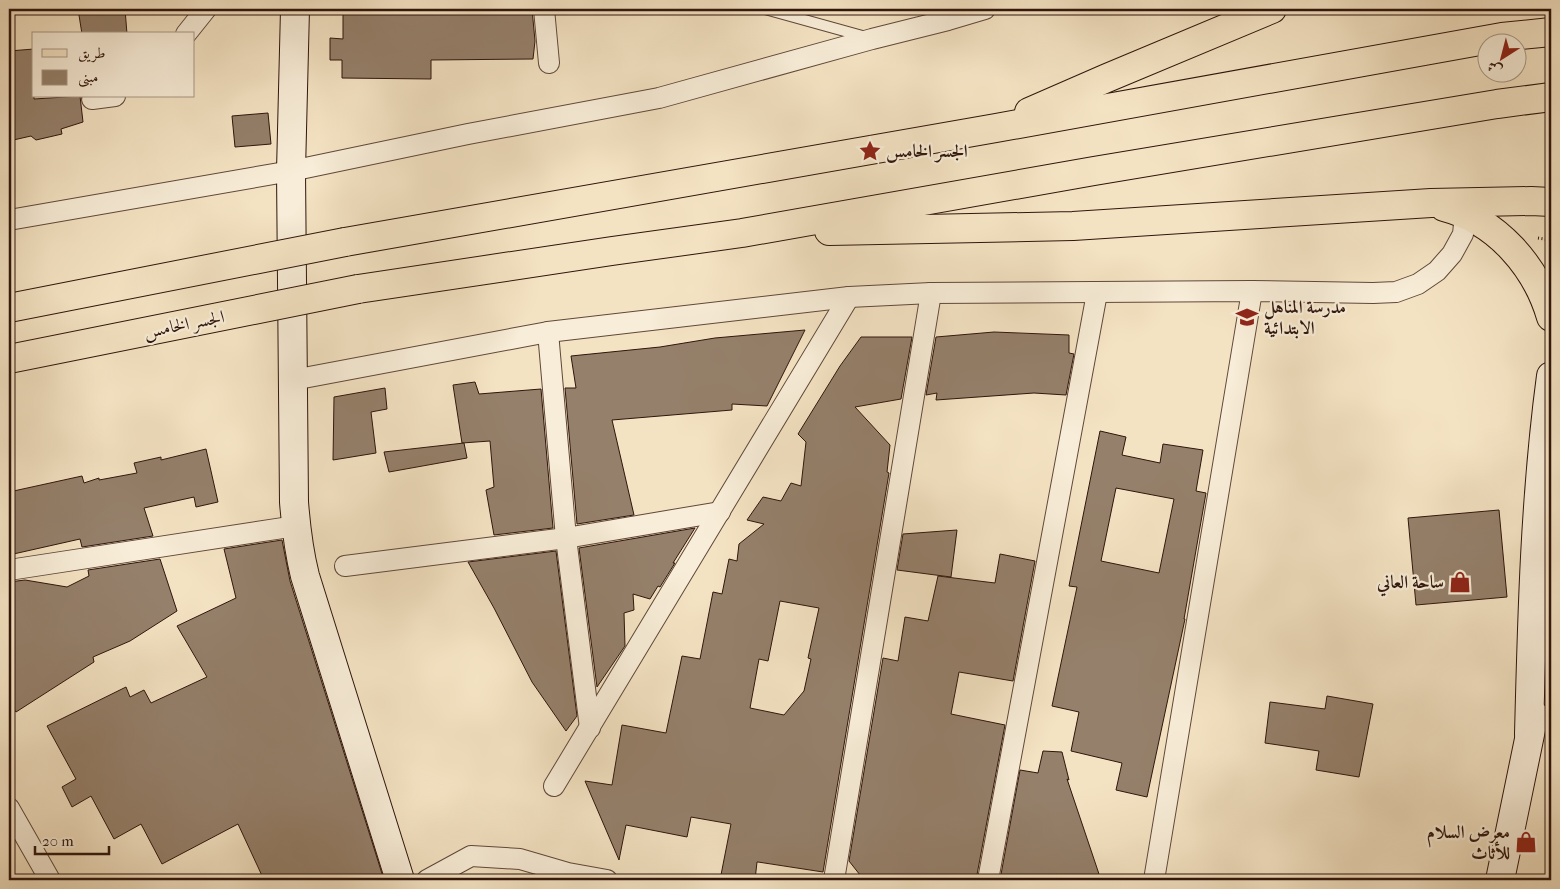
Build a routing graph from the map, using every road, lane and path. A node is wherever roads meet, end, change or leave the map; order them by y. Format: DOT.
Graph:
graph roads {
  1 [pos="206,9"];
  2 [pos="294,9"];
  3 [pos="544,9"];
  4 [pos="765,9"];
  5 [pos="985,9"];
  6 [pos="1272,9"];
  7 [pos="188,32"];
  8 [pos="1551,32"];
  9 [pos="872,39"];
  10 [pos="549,63"];
  11 [pos="1551,97"];
  12 [pos="100,98"];
  13 [pos="92,99"];
  14 [pos="996,128"];
  15 [pos="291,171"];
  16 [pos="1551,202"];
  17 [pos="1431,203"];
  18 [pos="1465,214"];
  19 [pos="9,220"];
  20 [pos="742,233"];
  21 [pos="1097,292"];
  22 [pos="1252,292"];
  23 [pos="931,293"];
  24 [pos="850,297"];
  25 [pos="9,308"];
  26 [pos="1551,317"];
  27 [pos="548,332"];
  28 [pos="9,359"];
  29 [pos="1551,376"];
  30 [pos="293,380"];
  31 [pos="720,512"];
  32 [pos="296,526"];
  33 [pos="566,538"];
  34 [pos="345,566"];
  35 [pos="9,570"];
  36 [pos="1551,638"];
  37 [pos="590,728"];
  38 [pos="1529,734"];
  39 [pos="554,786"];
  40 [pos="9,808"];
  41 [pos="570,877"];
  42 [pos="50,880"];
  43 [pos="400,880"];
  44 [pos="427,880"];
  45 [pos="607,880"];
  46 [pos="834,880"];
  47 [pos="988,880"];
  48 [pos="1154,880"];
  49 [pos="1500,880"];
  1 -- 7 [label="street"];
  2 -- 15 [label="street"];
  3 -- 10 [label="street"];
  4 -- 9 [label="lane"];
  5 -- 9 [label="street"];
  6 -- 14 [label="main road"];
  8 -- 14 [label="main road"];
  9 -- 15 [label="street"];
  11 -- 20 [label="main road"];
  12 -- 13 [label="street"];
  14 -- 25 [label="main road, bridge"];
  15 -- 19 [label="street"];
  15 -- 30 [label="street"];
  16 -- 17 [label="main road"];
  17 -- 18 [label="main road"];
  17 -- 20 [label="main road"];
  18 -- 22 [label="street"];
  18 -- 26 [label="main road"];
  20 -- 28 [label="main road, الجسر الخامس, bridge"];
  21 -- 22 [label="street"];
  21 -- 23 [label="street"];
  21 -- 47 [label="street"];
  22 -- 48 [label="street"];
  23 -- 24 [label="street"];
  23 -- 46 [label="street"];
  24 -- 27 [label="street"];
  24 -- 31 [label="street"];
  27 -- 30 [label="street"];
  27 -- 33 [label="street"];
  29 -- 38 [label="street"];
  30 -- 32 [label="street"];
  31 -- 33 [label="street"];
  31 -- 37 [label="street"];
  32 -- 35 [label="street"];
  32 -- 43 [label="street"];
  33 -- 34 [label="street"];
  33 -- 37 [label="street"];
  36 -- 38 [label="street"];
  37 -- 39 [label="street"];
  38 -- 49 [label="street"];
  40 -- 42 [label="street"];
  41 -- 44 [label="street"];
  41 -- 45 [label="street"];
}
